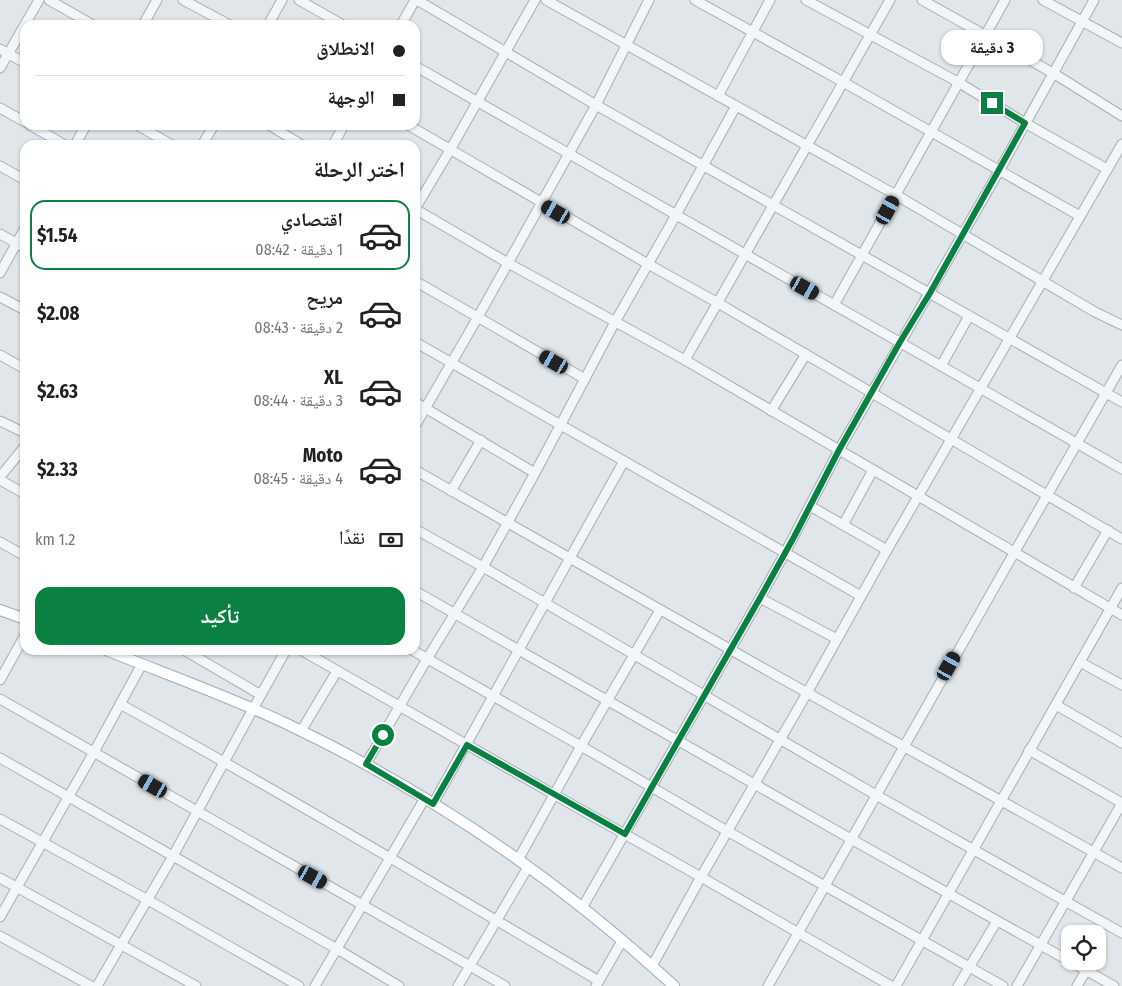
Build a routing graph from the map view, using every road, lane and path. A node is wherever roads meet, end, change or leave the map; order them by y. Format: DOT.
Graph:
graph roads {
  1 [pos="39,0"];
  2 [pos="49,0"];
  3 [pos="157,0"];
  4 [pos="183,0"];
  5 [pos="282,0"];
  6 [pos="299,0"];
  7 [pos="416,0"];
  8 [pos="535,0"];
  9 [pos="546,0"];
  10 [pos="649,0"];
  11 [pos="695,0"];
  12 [pos="770,0"];
  13 [pos="806,0"];
  14 [pos="890,0"];
  15 [pos="922,0"];
  16 [pos="1006,0"];
  17 [pos="1043,0"];
  18 [pos="1094,0"];
  19 [pos="824,4"];
  20 [pos="28,20"];
  21 [pos="84,20"];
  22 [pos="146,20"];
  23 [pos="221,20"];
  24 [pos="271,20"];
  25 [pos="335,20"];
  26 [pos="403,20"];
  27 [pos="1082,21"];
  28 [pos="752,32"];
  29 [pos="20,33"];
  30 [pos="870,35"];
  31 [pos="985,35"];
  32 [pos="1122,43"];
  33 [pos="626,45"];
  34 [pos="0,49"];
  35 [pos="505,52"];
  36 [pos="8,54"];
  37 [pos="20,60"];
  38 [pos="0,68"];
  39 [pos="420,69"];
  40 [pos="1053,73"];
  41 [pos="843,82"];
  42 [pos="958,82"];
  43 [pos="718,96"];
  44 [pos="477,102"];
  45 [pos="596,105"];
  46 [pos="736,106"];
  47 [pos="0,108"];
  48 [pos="1122,116"];
  49 [pos="20,119"];
  50 [pos="1025,123"];
  51 [pos="39,130"];
  52 [pos="146,130"];
  53 [pos="277,130"];
  54 [pos="416,130"];
  55 [pos="931,132"];
  56 [pos="56,140"];
  57 [pos="163,140"];
  58 [pos="294,140"];
  59 [pos="1122,144"];
  60 [pos="807,145"];
  61 [pos="450,150"];
  62 [pos="568,154"];
  63 [pos="704,165"];
  64 [pos="0,166"];
  65 [pos="1107,169"];
  66 [pos="999,170"];
  67 [pos="20,177"];
  68 [pos="896,195"];
  69 [pos="420,201"];
  70 [pos="541,203"];
  71 [pos="773,205"];
  72 [pos="420,212"];
  73 [pos="676,215"];
  74 [pos="1080,216"];
  75 [pos="0,234"];
  76 [pos="963,234"];
  77 [pos="20,236"];
  78 [pos="16,243"];
  79 [pos="20,245"];
  80 [pos="745,254"];
  81 [pos="862,256"];
  82 [pos="508,263"];
  83 [pos="648,264"];
  84 [pos="0,273"];
  85 [pos="1044,280"];
  86 [pos="420,284"];
  87 [pos="930,293"];
  88 [pos="0,297"];
  89 [pos="718,302"];
  90 [pos="834,305"];
  91 [pos="20,307"];
  92 [pos="969,316"];
  93 [pos="478,317"];
  94 [pos="615,322"];
  95 [pos="1122,325"];
  96 [pos="1009,338"];
  97 [pos="900,342"];
  98 [pos="420,345"];
  99 [pos="806,354"];
  100 [pos="0,355"];
  101 [pos="684,360"];
  102 [pos="452,362"];
  103 [pos="1122,365"];
  104 [pos="20,366"];
  105 [pos="941,366"];
  106 [pos="585,379"];
  107 [pos="980,388"];
  108 [pos="873,393"];
  109 [pos="1106,393"];
  110 [pos="1122,402"];
  111 [pos="420,405"];
  112 [pos="426,408"];
  113 [pos="771,411"];
  114 [pos="420,418"];
  115 [pos="0,421"];
  116 [pos="561,424"];
  117 [pos="20,431"];
  118 [pos="481,440"];
  119 [pos="952,440"];
  120 [pos="1077,443"];
  121 [pos="839,450"];
  122 [pos="20,452"];
  123 [pos="624,461"];
  124 [pos="1122,469"];
  125 [pos="873,470"];
  126 [pos="420,473"];
  127 [pos="535,473"];
  128 [pos="1,476"];
  129 [pos="20,490"];
  130 [pos="451,490"];
  131 [pos="1047,495"];
  132 [pos="918,496"];
  133 [pos="810,506"];
  134 [pos="507,524"];
  135 [pos="843,525"];
  136 [pos="1108,530"];
  137 [pos="420,532"];
  138 [pos="1122,539"];
  139 [pos="0,542"];
  140 [pos="887,550"];
  141 [pos="20,553"];
  142 [pos="785,553"];
  143 [pos="1014,553"];
  144 [pos="570,559"];
  145 [pos="483,567"];
  146 [pos="1074,588"];
  147 [pos="1122,588"];
  148 [pos="420,594"];
  149 [pos="861,596"];
  150 [pos="760,598"];
  151 [pos="545,604"];
  152 [pos="1110,608"];
  153 [pos="0,610"];
  154 [pos="660,610"];
  155 [pos="455,613"];
  156 [pos="1122,615"];
  157 [pos="20,618"];
  158 [pos="836,639"];
  159 [pos="20,644"];
  160 [pos="520,650"];
  161 [pos="730,650"];
  162 [pos="119,655"];
  163 [pos="193,655"];
  164 [pos="283,655"];
  165 [pos="310,655"];
  166 [pos="420,655"];
  167 [pos="634,655"];
  168 [pos="427,659"];
  169 [pos="1080,662"];
  170 [pos="142,664"];
  171 [pos="337,671"];
  172 [pos="0,680"];
  173 [pos="1122,685"];
  174 [pos="807,693"];
  175 [pos="261,695"];
  176 [pos="494,696"];
  177 [pos="704,696"];
  178 [pos="0,700"];
  179 [pos="608,700"];
  180 [pos="120,704"];
  181 [pos="1056,705"];
  182 [pos="400,706"];
  183 [pos="253,709"];
  184 [pos="301,731"];
  185 [pos="781,739"];
  186 [pos="679,741"];
  187 [pos="1122,743"];
  188 [pos="467,745"];
  189 [pos="581,746"];
  190 [pos="904,747"];
  191 [pos="1029,750"];
  192 [pos="94,752"];
  193 [pos="0,758"];
  194 [pos="225,762"];
  195 [pos="366,764"];
  196 [pos="755,784"];
  197 [pos="651,788"];
  198 [pos="554,795"];
  199 [pos="876,795"];
  200 [pos="68,797"];
  201 [pos="429,801"];
  202 [pos="1001,801"];
  203 [pos="1122,803"];
  204 [pos="198,812"];
  205 [pos="0,819"];
  206 [pos="727,831"];
  207 [pos="625,834"];
  208 [pos="851,839"];
  209 [pos="42,843"];
  210 [pos="974,850"];
  211 [pos="1093,852"];
  212 [pos="173,856"];
  213 [pos="391,857"];
  214 [pos="518,860"];
  215 [pos="528,867"];
  216 [pos="1122,868"];
  217 [pos="701,877"];
  218 [pos="0,878"];
  219 [pos="825,886"];
  220 [pos="16,888"];
  221 [pos="949,894"];
  222 [pos="148,900"];
  223 [pos="1066,901"];
  224 [pos="363,904"];
  225 [pos="582,908"];
  226 [pos="0,917"];
  227 [pos="496,920"];
  228 [pos="997,921"];
  229 [pos="798,933"];
  230 [pos="1122,933"];
  231 [pos="0,936"];
  232 [pos="922,940"];
  233 [pos="622,941"];
  234 [pos="121,944"];
  235 [pos="1040,945"];
  236 [pos="337,949"];
  237 [pos="470,966"];
  238 [pos="652,966"];
  239 [pos="969,967"];
  240 [pos="1086,971"];
  241 [pos="597,983"];
  242 [pos="91,986"];
  243 [pos="97,986"];
  244 [pos="196,986"];
  245 [pos="299,986"];
  246 [pos="315,986"];
  247 [pos="399,986"];
  248 [pos="458,986"];
  249 [pos="505,986"];
  250 [pos="674,986"];
  251 [pos="768,986"];
  252 [pos="890,986"];
  253 [pos="896,986"];
  254 [pos="958,986"];
  255 [pos="1003,986"];
  256 [pos="1017,986"];
  257 [pos="1077,986"];
  258 [pos="1114,986"];
  1 -- 20 [label="street"];
  2 -- 21 [label="street"];
  3 -- 22 [label="street"];
  4 -- 23 [label="street"];
  5 -- 24 [label="street"];
  6 -- 25 [label="street"];
  7 -- 26 [label="street"];
  7 -- 35 [label="street"];
  8 -- 35 [label="street"];
  9 -- 33 [label="street"];
  10 -- 33 [label="street"];
  11 -- 28 [label="street"];
  12 -- 28 [label="street"];
  13 -- 19 [label="street"];
  14 -- 30 [label="street"];
  15 -- 31 [label="street"];
  16 -- 31 [label="street"];
  17 -- 27 [label="street"];
  18 -- 27 [label="street"];
  19 -- 30 [label="street"];
  27 -- 32 [label="street"];
  27 -- 40 [label="street"];
  28 -- 41 [label="street"];
  28 -- 43 [label="street"];
  29 -- 36 [label="street"];
  30 -- 41 [label="street"];
  30 -- 42 [label="street"];
  31 -- 40 [label="street"];
  31 -- 42 [label="street"];
  33 -- 43 [label="street"];
  33 -- 45 [label="street"];
  34 -- 36 [label="street"];
  35 -- 44 [label="street"];
  35 -- 45 [label="street"];
  36 -- 37 [label="street"];
  36 -- 38 [label="street"];
  39 -- 44 [label="street"];
  40 -- 48 [label="street"];
  40 -- 50 [label="street"];
  41 -- 55 [label="street"];
  41 -- 60 [label="street"];
  42 -- 50 [label="street"];
  42 -- 55 [label="street"];
  43 -- 46 [label="street"];
  44 -- 61 [label="street"];
  44 -- 62 [label="street"];
  45 -- 62 [label="street"];
  45 -- 63 [label="street"];
  46 -- 60 [label="street"];
  46 -- 63 [label="street"];
  47 -- 49 [label="street"];
  50 -- 65 [label="street"];
  50 -- 66 [label="street"];
  51 -- 56 [label="street"];
  52 -- 57 [label="street"];
  53 -- 58 [label="street"];
  54 -- 61 [label="street"];
  55 -- 66 [label="street"];
  55 -- 68 [label="street"];
  59 -- 65 [label="street"];
  60 -- 68 [label="street"];
  60 -- 71 [label="street"];
  61 -- 69 [label="street"];
  61 -- 70 [label="street"];
  62 -- 70 [label="street"];
  62 -- 73 [label="street"];
  63 -- 71 [label="street"];
  63 -- 73 [label="street"];
  64 -- 67 [label="street"];
  65 -- 74 [label="street"];
  66 -- 74 [label="street"];
  66 -- 76 [label="street"];
  68 -- 76 [label="street"];
  68 -- 81 [label="street"];
  70 -- 82 [label="street"];
  70 -- 83 [label="street"];
  71 -- 80 [label="street"];
  71 -- 81 [label="street"];
  72 -- 82 [label="street"];
  73 -- 80 [label="street"];
  73 -- 83 [label="street"];
  74 -- 85 [label="street"];
  75 -- 78 [label="street"];
  76 -- 85 [label="street"];
  76 -- 87 [label="street"];
  77 -- 78 [label="street"];
  78 -- 79 [label="street"];
  78 -- 84 [label="street"];
  80 -- 89 [label="street"];
  80 -- 90 [label="street"];
  81 -- 87 [label="street"];
  81 -- 90 [label="street"];
  82 -- 93 [label="street"];
  82 -- 94 [label="street"];
  83 -- 89 [label="street"];
  83 -- 94 [label="street"];
  85 -- 95 [label="street"];
  85 -- 96 [label="street"];
  86 -- 93 [label="street"];
  87 -- 92 [label="street"];
  87 -- 97 [label="street"];
  88 -- 91 [label="street"];
  89 -- 99 [label="street"];
  89 -- 101 [label="street"];
  90 -- 97 [label="street"];
  92 -- 96 [label="street"];
  92 -- 105 [label="street"];
  93 -- 102 [label="street"];
  93 -- 106 [label="street"];
  94 -- 101 [label="street"];
  94 -- 106 [label="street"];
  96 -- 107 [label="street"];
  96 -- 109 [label="street"];
  97 -- 105 [label="street"];
  97 -- 108 [label="street"];
  98 -- 102 [label="street"];
  99 -- 108 [label="street"];
  99 -- 113 [label="street"];
  100 -- 104 [label="street"];
  101 -- 113 [label="street"];
  102 -- 112 [label="street"];
  102 -- 116 [label="street"];
  103 -- 109 [label="street"];
  105 -- 107 [label="street"];
  106 -- 116 [label="street"];
  107 -- 119 [label="street"];
  107 -- 120 [label="street"];
  108 -- 119 [label="street"];
  108 -- 121 [label="street"];
  109 -- 110 [label="street"];
  109 -- 120 [label="street"];
  111 -- 112 [label="street"];
  112 -- 114 [label="street"];
  112 -- 118 [label="street"];
  113 -- 121 [label="street"];
  115 -- 117 [label="street"];
  116 -- 123 [label="street"];
  116 -- 127 [label="street"];
  118 -- 127 [label="street"];
  118 -- 130 [label="street"];
  119 -- 131 [label="street"];
  119 -- 132 [label="street"];
  120 -- 124 [label="street"];
  120 -- 131 [label="street"];
  121 -- 125 [label="street"];
  121 -- 133 [label="street"];
  122 -- 128 [label="street"];
  123 -- 142 [label="street"];
  123 -- 144 [label="street"];
  125 -- 132 [label="street"];
  125 -- 135 [label="street"];
  126 -- 130 [label="street"];
  127 -- 134 [label="street"];
  128 -- 129 [label="street"];
  130 -- 134 [label="street"];
  131 -- 136 [label="street"];
  131 -- 143 [label="street"];
  132 -- 140 [label="street"];
  132 -- 143 [label="street"];
  133 -- 135 [label="street"];
  133 -- 142 [label="street"];
  134 -- 144 [label="street"];
  134 -- 145 [label="street"];
  135 -- 140 [label="street"];
  136 -- 138 [label="street"];
  136 -- 146 [label="street"];
  137 -- 145 [label="street"];
  139 -- 141 [label="street"];
  140 -- 149 [label="street"];
  142 -- 149 [label="street"];
  142 -- 150 [label="street"];
  143 -- 146 [label="street"];
  143 -- 190 [label="street"];
  144 -- 151 [label="street"];
  144 -- 154 [label="street"];
  145 -- 151 [label="street"];
  145 -- 155 [label="street"];
  146 -- 152 [label="street"];
  147 -- 152 [label="street"];
  148 -- 155 [label="street"];
  149 -- 158 [label="street"];
  150 -- 158 [label="street"];
  150 -- 161 [label="street"];
  151 -- 160 [label="street"];
  151 -- 167 [label="street"];
  152 -- 156 [label="street"];
  152 -- 169 [label="street"];
  153 -- 157 [label="main road"];
  154 -- 161 [label="street"];
  154 -- 167 [label="street"];
  155 -- 160 [label="street"];
  155 -- 168 [label="street"];
  158 -- 174 [label="street"];
  159 -- 172 [label="street"];
  160 -- 176 [label="street"];
  160 -- 179 [label="street"];
  161 -- 174 [label="street"];
  161 -- 177 [label="street"];
  162 -- 170 [label="main road"];
  163 -- 175 [label="street"];
  164 -- 175 [label="street"];
  165 -- 171 [label="street"];
  166 -- 168 [label="street"];
  167 -- 177 [label="street"];
  167 -- 179 [label="street"];
  168 -- 176 [label="street"];
  168 -- 182 [label="street"];
  169 -- 173 [label="street"];
  169 -- 181 [label="street"];
  170 -- 180 [label="street"];
  170 -- 183 [label="main road"];
  171 -- 182 [label="street"];
  171 -- 184 [label="street"];
  174 -- 185 [label="street"];
  174 -- 190 [label="street"];
  175 -- 183 [label="street"];
  176 -- 188 [label="street"];
  176 -- 189 [label="street"];
  177 -- 185 [label="street"];
  177 -- 186 [label="street"];
  178 -- 192 [label="street"];
  179 -- 186 [label="street"];
  179 -- 189 [label="street"];
  180 -- 192 [label="street"];
  180 -- 194 [label="street"];
  181 -- 187 [label="street"];
  181 -- 191 [label="street"];
  182 -- 188 [label="street"];
  182 -- 195 [label="street"];
  183 -- 184 [label="main road"];
  183 -- 194 [label="street"];
  184 -- 195 [label="main road"];
  185 -- 196 [label="street"];
  185 -- 199 [label="street"];
  186 -- 196 [label="street"];
  186 -- 197 [label="street"];
  188 -- 198 [label="street"];
  188 -- 201 [label="street"];
  189 -- 197 [label="street"];
  189 -- 198 [label="street"];
  190 -- 199 [label="street"];
  190 -- 202 [label="street"];
  191 -- 202 [label="street"];
  191 -- 203 [label="street"];
  192 -- 200 [label="street"];
  192 -- 204 [label="street"];
  193 -- 200 [label="street"];
  194 -- 204 [label="street"];
  194 -- 213 [label="street"];
  195 -- 201 [label="main road"];
  196 -- 206 [label="street"];
  196 -- 208 [label="street"];
  197 -- 206 [label="street"];
  197 -- 207 [label="street"];
  198 -- 207 [label="street"];
  198 -- 214 [label="street"];
  199 -- 208 [label="street"];
  199 -- 210 [label="street"];
  200 -- 209 [label="street"];
  200 -- 212 [label="street"];
  201 -- 213 [label="street"];
  201 -- 214 [label="main road"];
  202 -- 210 [label="street"];
  202 -- 211 [label="street"];
  203 -- 211 [label="street"];
  204 -- 212 [label="street"];
  204 -- 224 [label="street"];
  205 -- 209 [label="street"];
  206 -- 217 [label="street"];
  206 -- 219 [label="street"];
  207 -- 217 [label="street"];
  207 -- 225 [label="street"];
  208 -- 219 [label="street"];
  208 -- 221 [label="street"];
  209 -- 220 [label="street"];
  209 -- 222 [label="street"];
  210 -- 221 [label="street"];
  210 -- 223 [label="street"];
  211 -- 216 [label="street"];
  211 -- 223 [label="street"];
  212 -- 222 [label="street"];
  212 -- 236 [label="street"];
  213 -- 224 [label="street"];
  213 -- 227 [label="street"];
  214 -- 215 [label="main road"];
  215 -- 225 [label="main road"];
  215 -- 227 [label="street"];
  217 -- 229 [label="street"];
  217 -- 238 [label="street"];
  218 -- 220 [label="street"];
  219 -- 229 [label="street"];
  219 -- 232 [label="street"];
  220 -- 226 [label="street"];
  220 -- 234 [label="street"];
  221 -- 228 [label="street"];
  221 -- 232 [label="street"];
  222 -- 234 [label="street"];
  222 -- 245 [label="street"];
  223 -- 230 [label="street"];
  223 -- 235 [label="street"];
  224 -- 236 [label="street"];
  224 -- 237 [label="street"];
  225 -- 233 [label="main road"];
  227 -- 237 [label="street"];
  227 -- 241 [label="street"];
  228 -- 235 [label="street"];
  228 -- 239 [label="street"];
  229 -- 251 [label="street"];
  229 -- 252 [label="street"];
  231 -- 242 [label="street"];
  232 -- 239 [label="street"];
  232 -- 253 [label="street"];
  233 -- 238 [label="main road"];
  233 -- 241 [label="street"];
  234 -- 243 [label="street"];
  234 -- 244 [label="street"];
  235 -- 240 [label="street"];
  235 -- 256 [label="street"];
  236 -- 246 [label="street"];
  236 -- 247 [label="street"];
  237 -- 248 [label="street"];
  237 -- 249 [label="street"];
  238 -- 250 [label="main road"];
  239 -- 254 [label="street"];
  239 -- 255 [label="street"];
  240 -- 257 [label="street"];
  240 -- 258 [label="street"];
}
